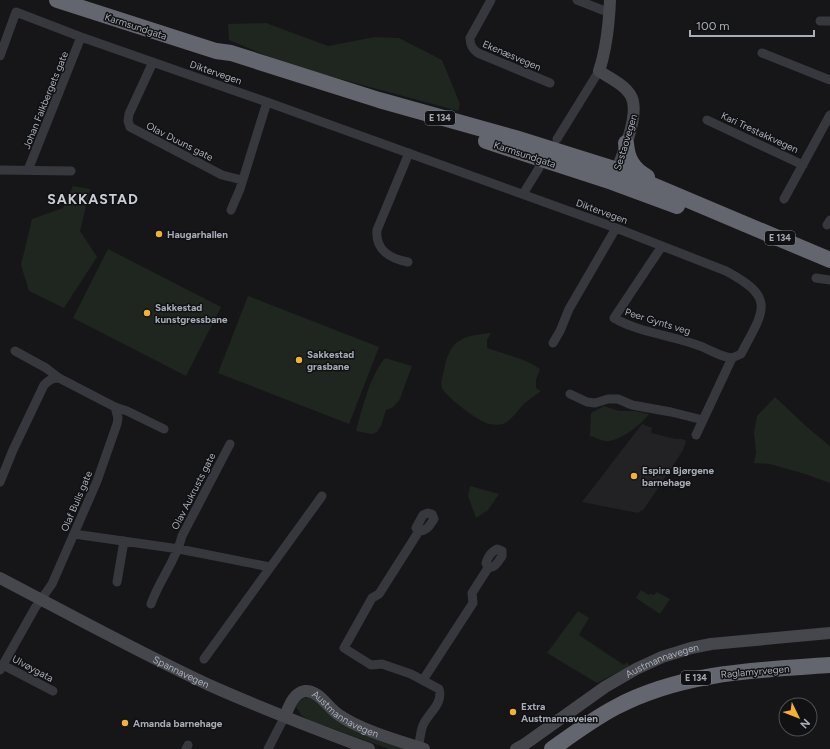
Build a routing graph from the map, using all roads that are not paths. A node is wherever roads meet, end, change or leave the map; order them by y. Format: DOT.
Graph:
graph roads {
  1 [pos="57,0"];
  2 [pos="491,0"];
  3 [pos="577,0"];
  4 [pos="610,0"];
  5 [pos="610,13"];
  6 [pos="820,21"];
  7 [pos="830,21"];
  8 [pos="81,37"];
  9 [pos="762,53"];
  10 [pos="0,56"];
  11 [pos="153,62"];
  12 [pos="599,71"];
  13 [pos="830,80"];
  14 [pos="550,83"];
  15 [pos="267,102"];
  16 [pos="830,114"];
  17 [pos="707,120"];
  18 [pos="557,139"];
  19 [pos="626,143"];
  20 [pos="409,153"];
  21 [pos="803,165"];
  22 [pos="539,168"];
  23 [pos="0,170"];
  24 [pos="28,170"];
  25 [pos="71,171"];
  26 [pos="614,176"];
  27 [pos="242,180"];
  28 [pos="663,189"];
  29 [pos="523,194"];
  30 [pos="784,199"];
  31 [pos="231,210"];
  32 [pos="616,228"];
  33 [pos="662,246"];
  34 [pos="830,260"];
  35 [pos="408,262"];
  36 [pos="830,268"];
  37 [pos="816,278"];
  38 [pos="830,280"];
  39 [pos="553,343"];
  40 [pos="15,352"];
  41 [pos="732,358"];
  42 [pos="59,378"];
  43 [pos="570,394"];
  44 [pos="115,407"];
  45 [pos="703,420"];
  46 [pos="164,429"];
  47 [pos="696,435"];
  48 [pos="230,444"];
  49 [pos="0,482"];
  50 [pos="322,496"];
  51 [pos="419,532"];
  52 [pos="74,534"];
  53 [pos="124,541"];
  54 [pos="179,549"];
  55 [pos="270,567"];
  56 [pos="488,568"];
  57 [pos="0,578"];
  58 [pos="118,582"];
  59 [pos="41,600"];
  60 [pos="151,604"];
  61 [pos="830,633"];
  62 [pos="204,659"];
  63 [pos="830,665"];
  64 [pos="2,668"];
  65 [pos="423,680"];
  66 [pos="53,691"];
  67 [pos="285,716"];
  68 [pos="574,733"];
  69 [pos="421,748"];
  70 [pos="268,749"];
  71 [pos="369,749"];
  72 [pos="516,749"];
  73 [pos="552,749"];
  74 [pos="560,749"];
  1 -- 26 [label="highway, Karmsundgata / E 134"];
  2 -- 14 [label="street, Ekenæsvegen"];
  3 -- 5 [label="street"];
  4 -- 5 [label="street"];
  5 -- 12 [label="street"];
  6 -- 7 [label="street"];
  8 -- 10 [label="street, Diktervegen"];
  8 -- 11 [label="street, Diktervegen"];
  8 -- 24 [label="street, Johan Falkbergets gate"];
  9 -- 13 [label="street"];
  11 -- 15 [label="street, Diktervegen"];
  11 -- 27 [label="street, Olav Duuns gate"];
  12 -- 18 [label="street"];
  12 -- 19 [label="street, Sestaovegen"];
  15 -- 20 [label="street, Diktervegen"];
  15 -- 27 [label="street"];
  16 -- 21 [label="street, Kari Trestakkvegen"];
  17 -- 21 [label="street, Kari Trestakkvegen"];
  19 -- 26 [label="street, Sestaovegen"];
  19 -- 28 [label="highway, E 134"];
  20 -- 29 [label="street, Diktervegen"];
  20 -- 35 [label="street"];
  21 -- 30 [label="street, Kari Trestakkvegen"];
  22 -- 29 [label="street"];
  23 -- 24 [label="street"];
  24 -- 25 [label="street"];
  26 -- 28 [label="highway, Karmsundgata / E 134"];
  26 -- 36 [label="highway, Karmsundgata / E 134"];
  27 -- 31 [label="street"];
  28 -- 34 [label="highway, Karmsundgata / E 134"];
  29 -- 32 [label="street, Diktervegen"];
  32 -- 33 [label="street, Diktervegen"];
  32 -- 39 [label="street"];
  33 -- 41 [label="street, Diktervegen"];
  33 -- 41 [label="street, Peer Gynts veg"];
  37 -- 38 [label="street"];
  40 -- 42 [label="street"];
  41 -- 45 [label="street"];
  42 -- 44 [label="street"];
  42 -- 49 [label="street"];
  43 -- 45 [label="street"];
  44 -- 46 [label="street"];
  44 -- 52 [label="street, Olaf Bulls gate"];
  45 -- 47 [label="street"];
  48 -- 54 [label="street, Olav Aukrusts gate"];
  50 -- 55 [label="street"];
  51 -- 65 [label="street, Austmannavegen"];
  52 -- 53 [label="street"];
  52 -- 59 [label="street, Olaf Bulls gate"];
  53 -- 54 [label="street"];
  53 -- 58 [label="street"];
  54 -- 55 [label="street"];
  54 -- 60 [label="street, Olav Aukrusts gate"];
  55 -- 62 [label="street"];
  56 -- 65 [label="street"];
  57 -- 59 [label="street, Spannavegen"];
  59 -- 64 [label="street, Ulvøygata"];
  59 -- 67 [label="street, Spannavegen"];
  61 -- 72 [label="street, Austmannavegen"];
  63 -- 68 [label="highway, Raglamyrvegen / E 134"];
  64 -- 66 [label="street, Ulvøygata"];
  65 -- 69 [label="street, Austmannavegen"];
  67 -- 69 [label="street, Austmannavegen"];
  67 -- 70 [label="street"];
  67 -- 71 [label="street, Spannavegen"];
  68 -- 73 [label="highway, Raglamyrvegen / E 134"];
  68 -- 74 [label="highway, Raglamyrvegen / E 134"];
}
